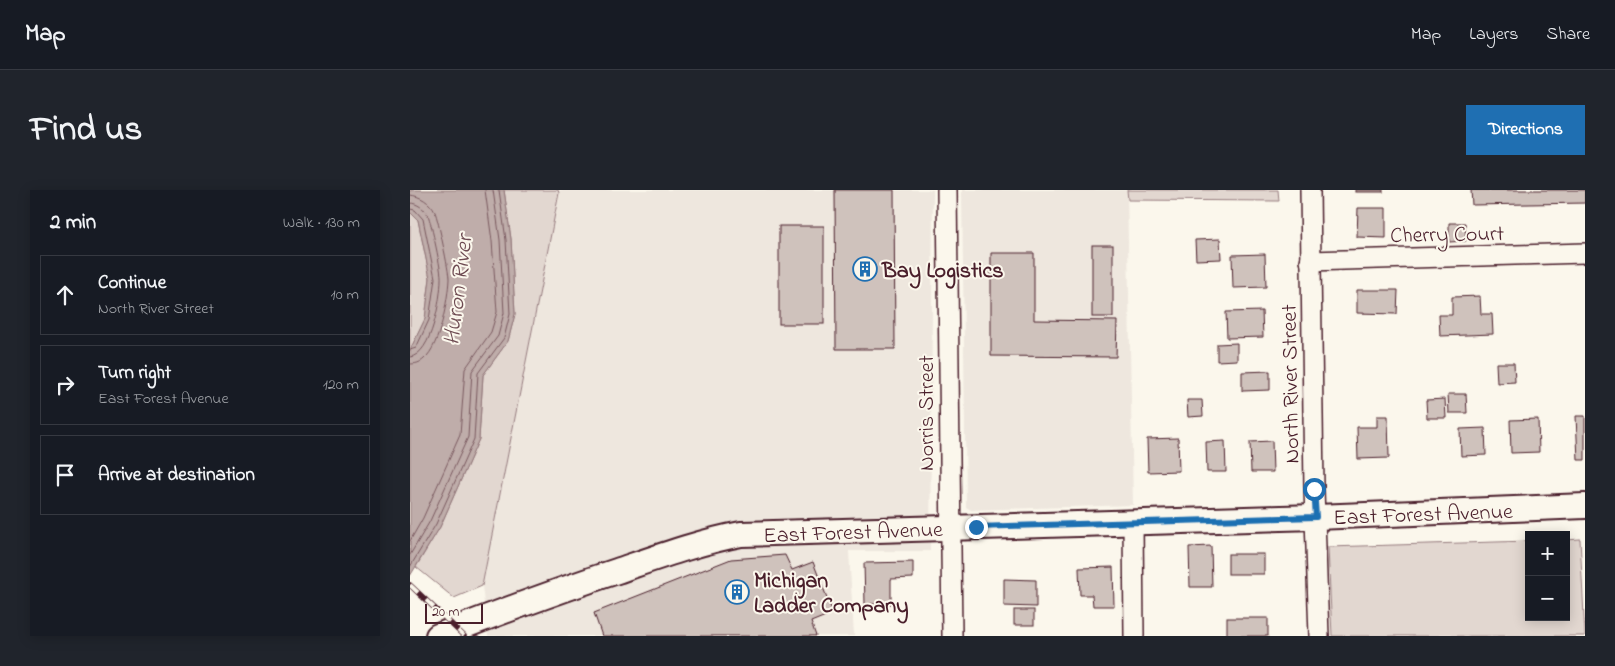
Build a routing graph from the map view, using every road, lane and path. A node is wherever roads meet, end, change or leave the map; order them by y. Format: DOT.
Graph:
graph roads {
  1 [pos="947,190"];
  2 [pos="1310,190"];
  3 [pos="1585,253"];
  4 [pos="1310,261"];
  5 [pos="1585,506"];
  6 [pos="1316,517"];
  7 [pos="1133,522"];
  8 [pos="951,528"];
  9 [pos="438,636"];
  10 [pos="952,636"];
  11 [pos="1134,636"];
  12 [pos="1319,636"];
  1 -- 8 [label="street, Norris Street"];
  2 -- 4 [label="street, North River Street"];
  3 -- 4 [label="street, Cherry Court"];
  4 -- 6 [label="street, North River Street"];
  5 -- 6 [label="main road, East Forest Avenue"];
  6 -- 7 [label="main road, East Forest Avenue"];
  6 -- 12 [label="street, North River Street"];
  7 -- 8 [label="main road, East Forest Avenue"];
  7 -- 11 [label="street"];
  8 -- 9 [label="main road, East Forest Avenue"];
  8 -- 10 [label="street, Norris Street"];
}
